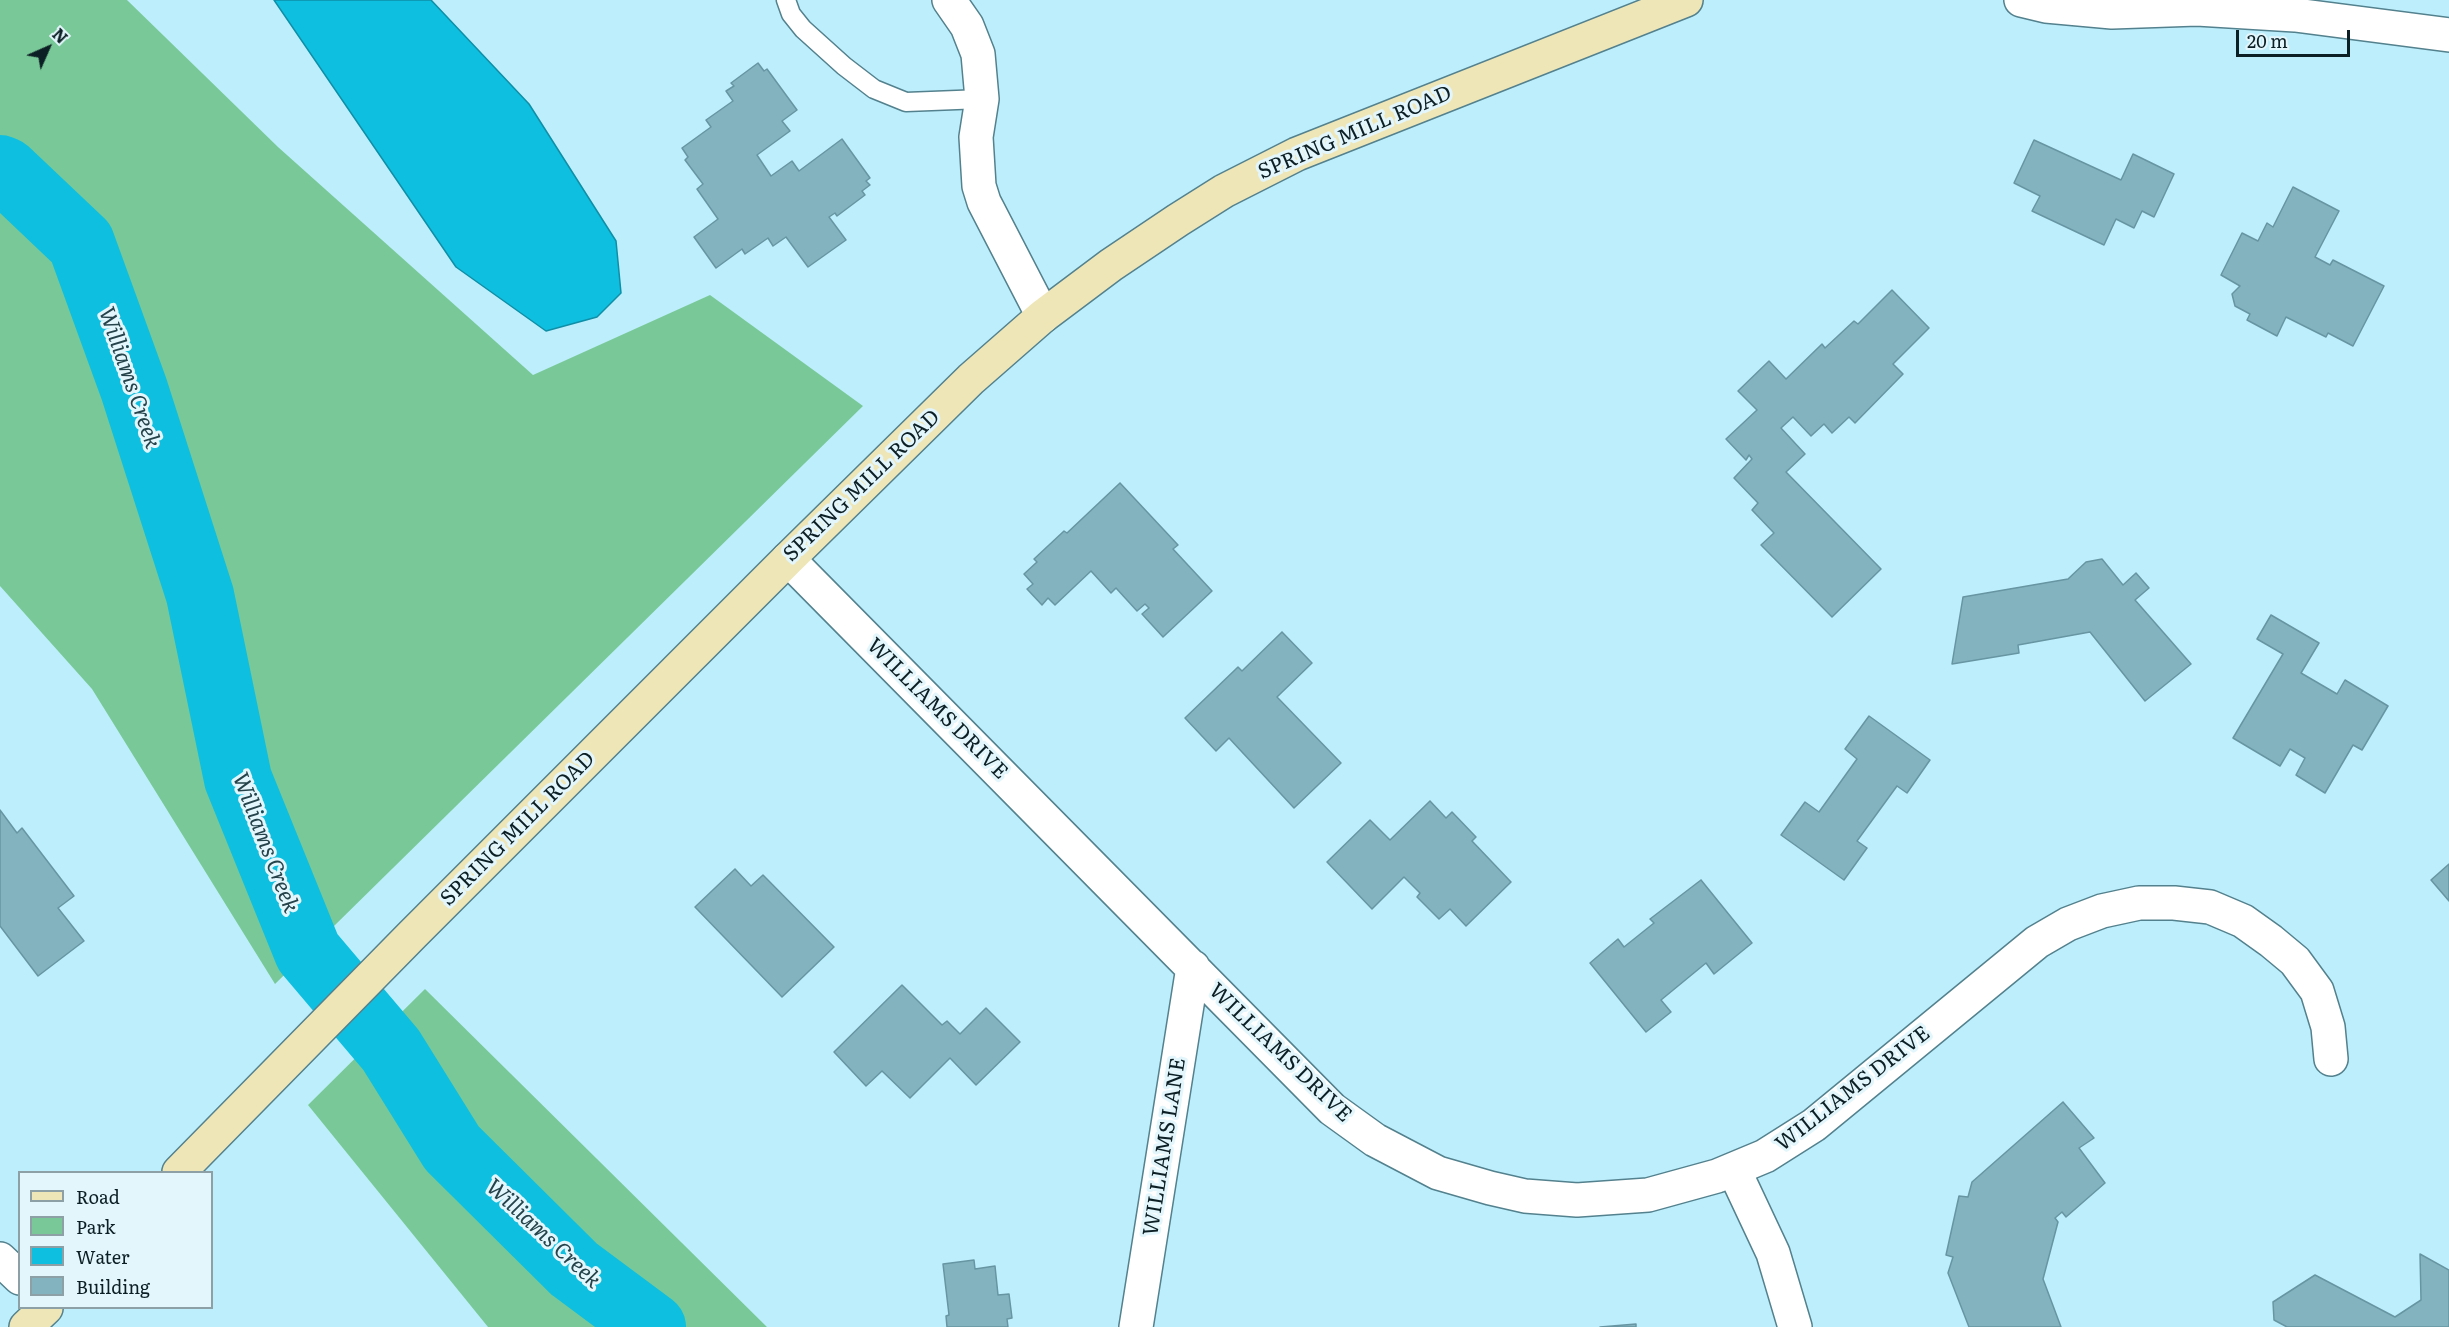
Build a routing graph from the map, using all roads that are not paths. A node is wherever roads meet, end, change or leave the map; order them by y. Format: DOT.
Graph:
graph roads {
  1 [pos="786,0"];
  2 [pos="949,0"];
  3 [pos="1686,0"];
  4 [pos="2021,0"];
  5 [pos="2449,35"];
  6 [pos="982,99"];
  7 [pos="1043,316"];
  8 [pos="788,559"];
  9 [pos="1192,967"];
  10 [pos="2331,1059"];
  11 [pos="1734,1170"];
  12 [pos="181,1171"];
  13 [pos="0,1258"];
  14 [pos="18,1276"];
  15 [pos="44,1309"];
  16 [pos="26,1327"];
  17 [pos="1136,1327"];
  18 [pos="1795,1327"];
  1 -- 6 [label="lane"];
  2 -- 6 [label="street"];
  3 -- 7 [label="street, SPRING MILL ROAD"];
  4 -- 5 [label="street"];
  6 -- 7 [label="street"];
  7 -- 8 [label="street, SPRING MILL ROAD"];
  8 -- 9 [label="street, WILLIAMS DRIVE"];
  8 -- 12 [label="street, SPRING MILL ROAD"];
  9 -- 11 [label="street, WILLIAMS DRIVE"];
  9 -- 17 [label="street, WILLIAMS LANE"];
  10 -- 11 [label="street, WILLIAMS DRIVE"];
  11 -- 18 [label="street"];
  13 -- 14 [label="street"];
  15 -- 16 [label="street"];
}
